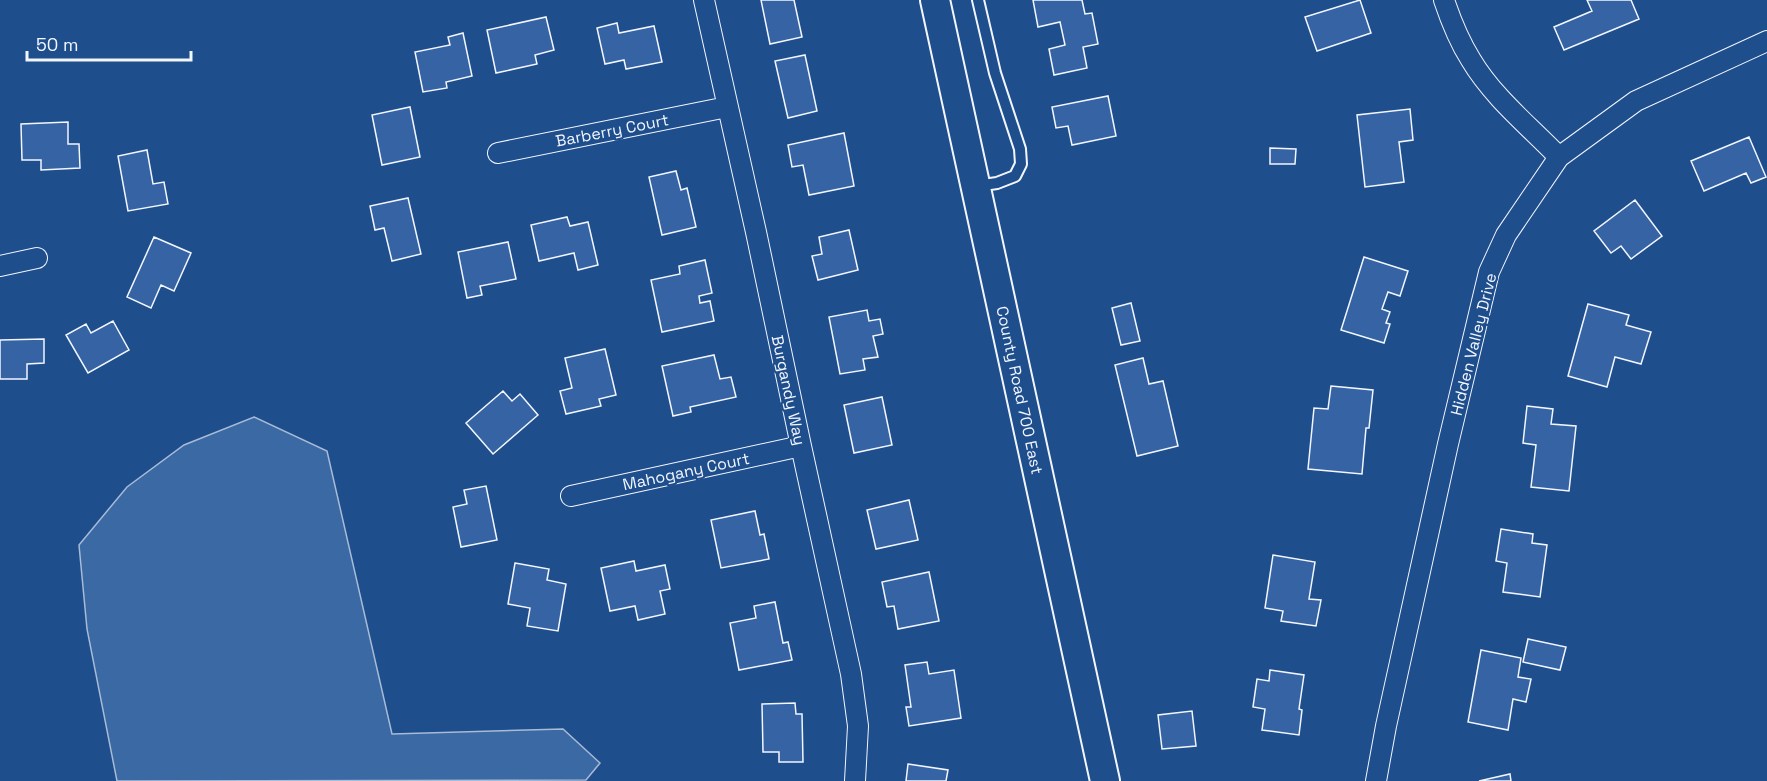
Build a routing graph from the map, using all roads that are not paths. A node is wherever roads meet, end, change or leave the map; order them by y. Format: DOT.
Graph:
graph roads {
  1 [pos="704,0"];
  2 [pos="935,0"];
  3 [pos="978,0"];
  4 [pos="1444,0"];
  5 [pos="1767,40"];
  6 [pos="727,107"];
  7 [pos="498,153"];
  8 [pos="1559,157"];
  9 [pos="976,186"];
  10 [pos="37,258"];
  11 [pos="0,266"];
  12 [pos="801,446"];
  13 [pos="572,496"];
  14 [pos="855,781"];
  15 [pos="1105,781"];
  16 [pos="1376,781"];
  1 -- 6 [label="street, Burgandy Way"];
  2 -- 9 [label="main road, County Road 700 East"];
  3 -- 9 [label="lane"];
  4 -- 8 [label="street"];
  5 -- 8 [label="street, Hidden Valley Drive"];
  6 -- 7 [label="street, Barberry Court"];
  6 -- 12 [label="street, Burgandy Way"];
  8 -- 16 [label="street, Hidden Valley Drive"];
  9 -- 15 [label="main road, County Road 700 East"];
  10 -- 11 [label="street"];
  12 -- 13 [label="street, Mahogany Court"];
  12 -- 14 [label="street, Burgandy Way"];
}
